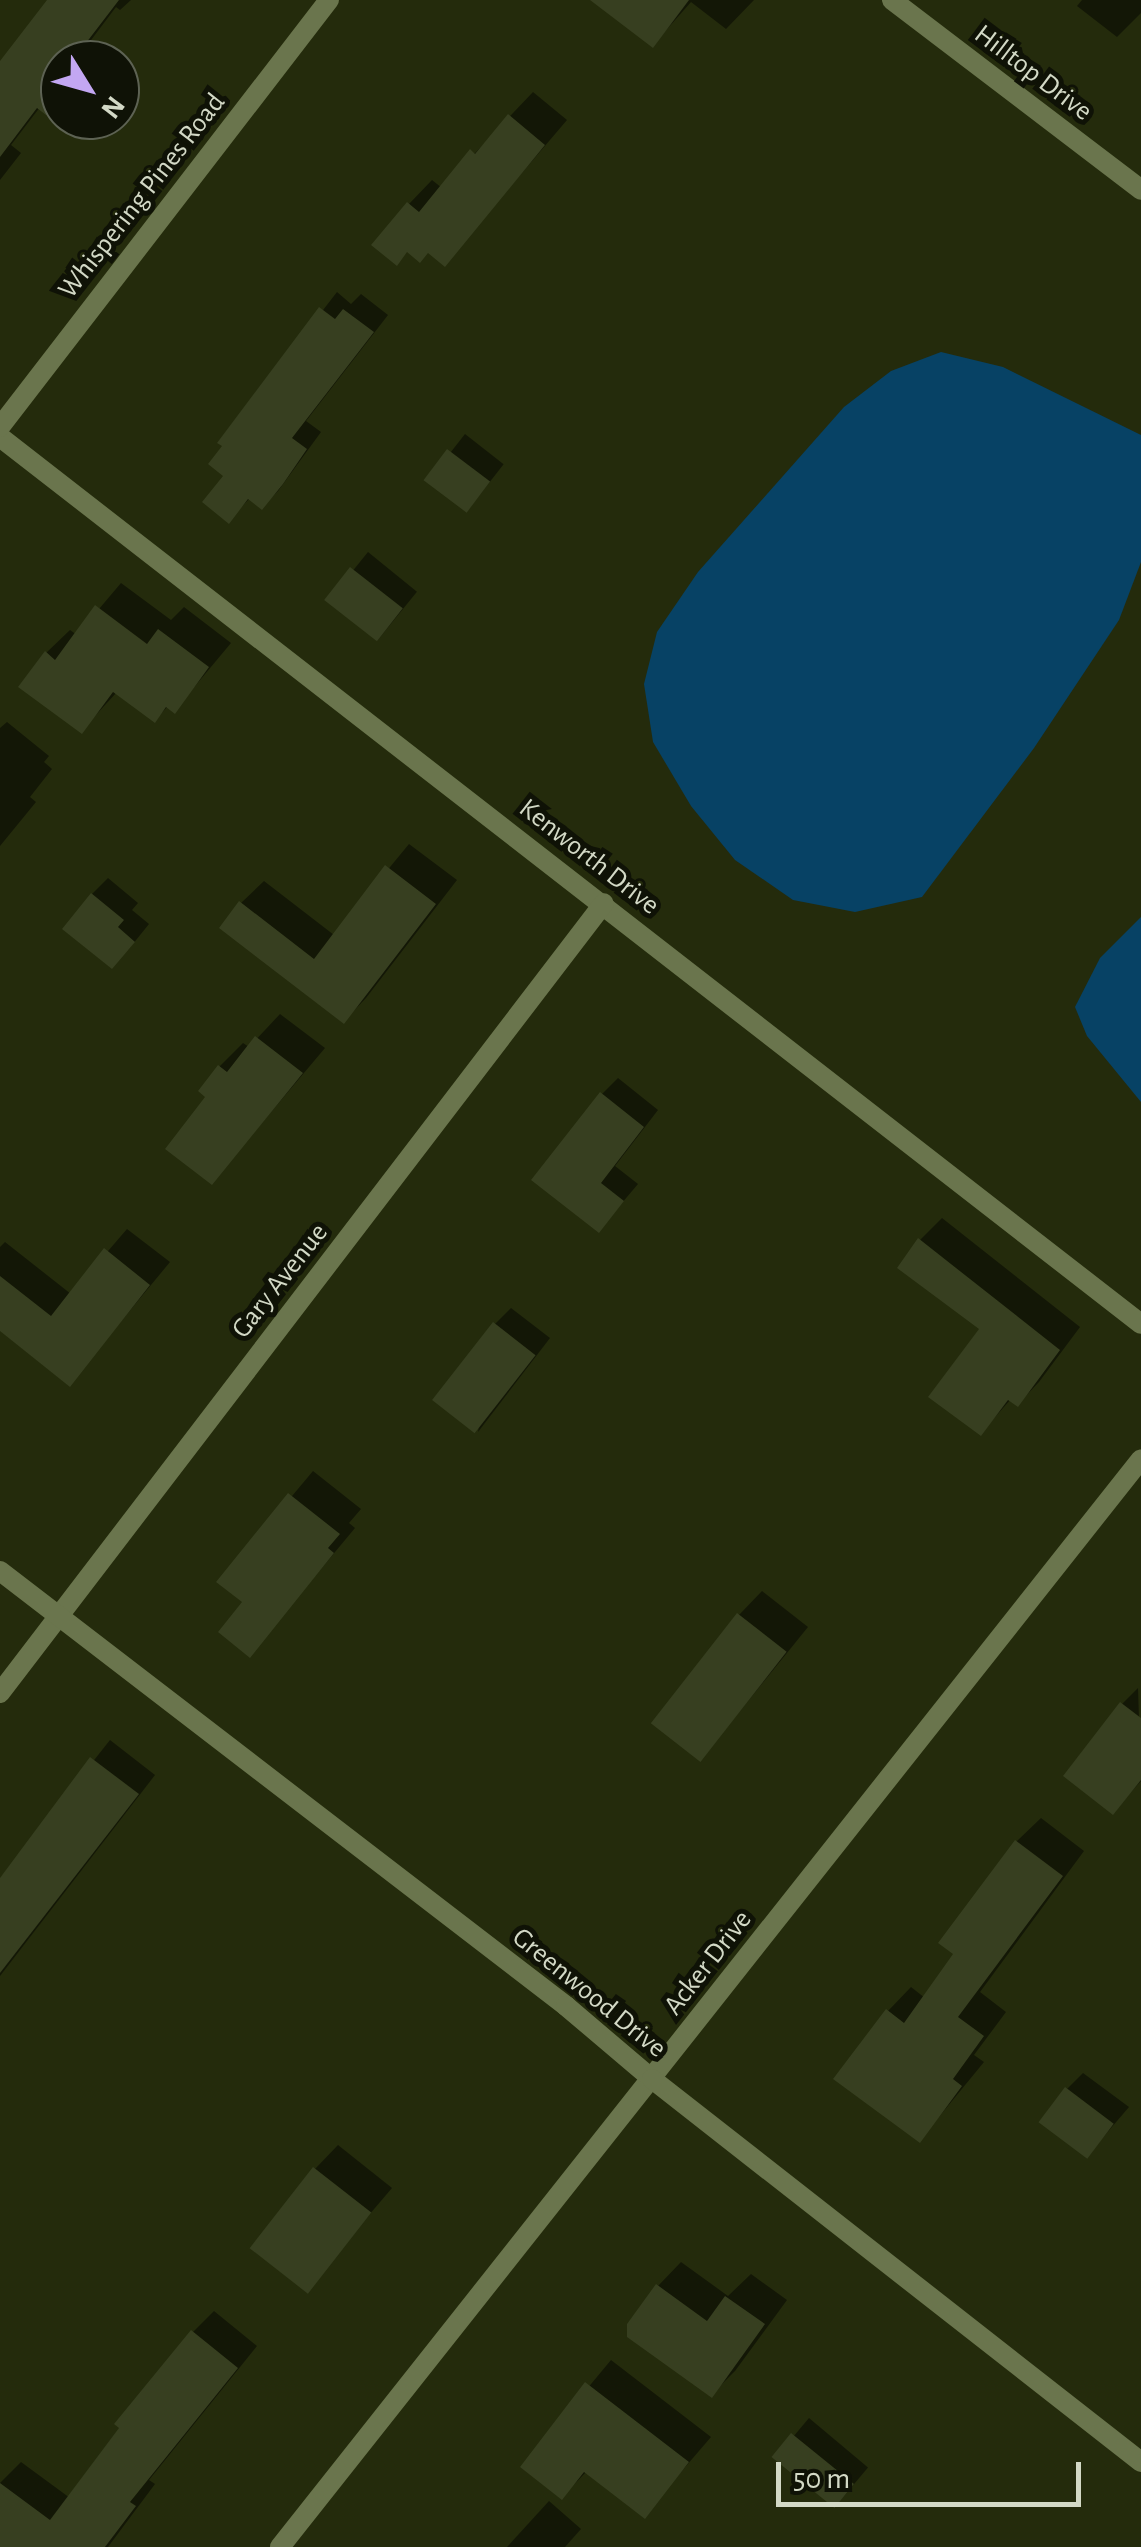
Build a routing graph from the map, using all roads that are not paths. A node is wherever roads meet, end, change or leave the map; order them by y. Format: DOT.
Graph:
graph roads {
  1 [pos="329,0"];
  2 [pos="892,0"];
  3 [pos="1141,190"];
  4 [pos="0,427"];
  5 [pos="0,437"];
  6 [pos="604,903"];
  7 [pos="1141,1324"];
  8 [pos="1141,1459"];
  9 [pos="0,1572"];
  10 [pos="58,1618"];
  11 [pos="0,1692"];
  12 [pos="652,2080"];
  13 [pos="1141,2462"];
  14 [pos="280,2547"];
  1 -- 4 [label="street, Whispering Pines Road"];
  2 -- 3 [label="street, Hilltop Drive"];
  5 -- 6 [label="street, Kenworth Drive"];
  6 -- 7 [label="street, Kenworth Drive"];
  6 -- 10 [label="street, Gary Avenue"];
  8 -- 12 [label="street, Acker Drive"];
  9 -- 10 [label="street, Greenwood Drive"];
  10 -- 11 [label="street, Gary Avenue"];
  10 -- 12 [label="street, Greenwood Drive"];
  12 -- 13 [label="street, Greenwood Drive"];
  12 -- 14 [label="street, Acker Drive"];
}
